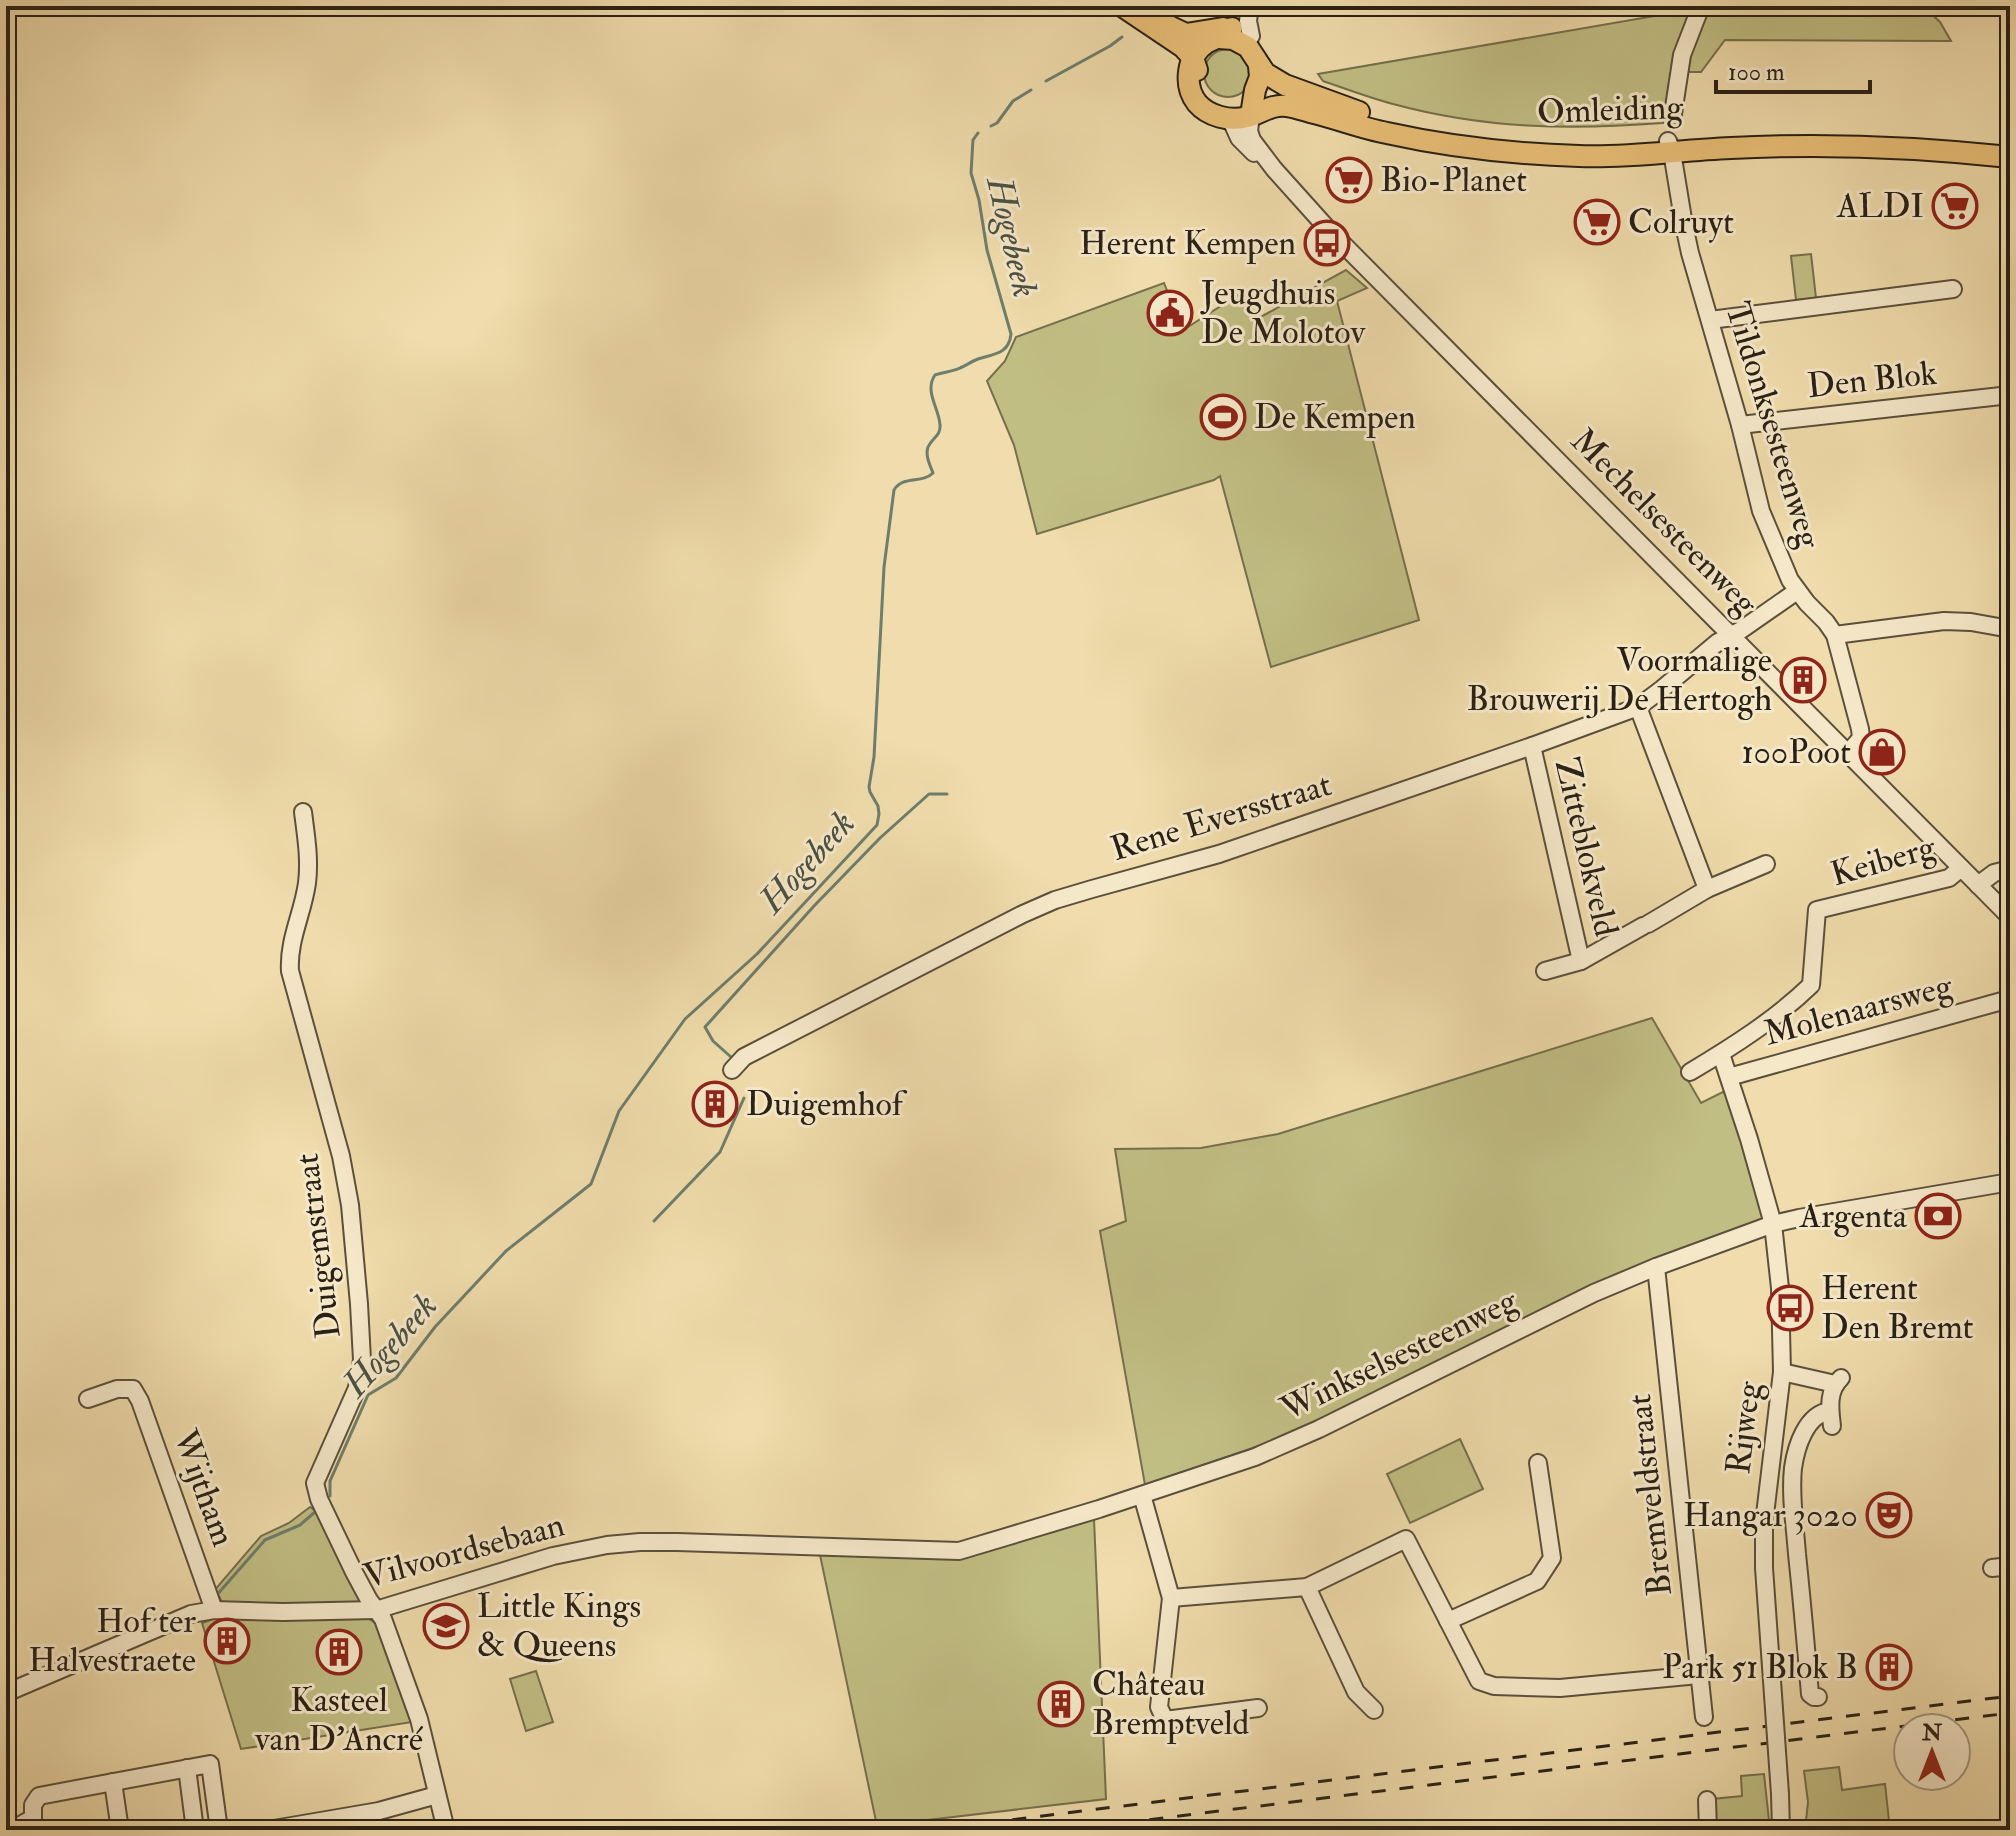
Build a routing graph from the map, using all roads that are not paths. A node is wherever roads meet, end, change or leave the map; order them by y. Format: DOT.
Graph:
graph roads {
  1 [pos="1114,6"];
  2 [pos="1122,6"];
  3 [pos="1139,6"];
  4 [pos="1242,6"];
  5 [pos="1250,6"];
  6 [pos="1701,6"];
  7 [pos="1225,33"];
  8 [pos="1251,36"];
  9 [pos="1265,67"];
  10 [pos="1191,68"];
  11 [pos="1252,108"];
  12 [pos="1673,114"];
  13 [pos="1230,118"];
  14 [pos="1670,146"];
  15 [pos="2010,149"];
  16 [pos="2010,157"];
  17 [pos="1274,169"];
  18 [pos="1953,289"];
  19 [pos="1710,320"];
  20 [pos="2010,395"];
  21 [pos="1740,425"];
  22 [pos="1797,591"];
  23 [pos="2010,629"];
  24 [pos="1731,635"];
  25 [pos="1835,635"];
  26 [pos="1638,707"];
  27 [pos="1532,746"];
  28 [pos="1848,753"];
  29 [pos="303,812"];
  30 [pos="1766,864"];
  31 [pos="1961,868"];
  32 [pos="2010,869"];
  33 [pos="1978,885"];
  34 [pos="1707,889"];
  35 [pos="2010,917"];
  36 [pos="1581,961"];
  37 [pos="1545,971"];
  38 [pos="2002,1001"];
  39 [pos="1721,1054"];
  40 [pos="732,1070"];
  41 [pos="1690,1072"];
  42 [pos="1729,1077"];
  43 [pos="2010,1182"];
  44 [pos="1773,1224"];
  45 [pos="1656,1267"];
  46 [pos="1782,1372"];
  47 [pos="88,1399"];
  48 [pos="1538,1463"];
  49 [pos="1142,1495"];
  50 [pos="810,1547"];
  51 [pos="2010,1566"];
  52 [pos="1992,1568"];
  53 [pos="1307,1587"];
  54 [pos="1171,1598"];
  55 [pos="214,1610"];
  56 [pos="376,1610"];
  57 [pos="1448,1621"];
  58 [pos="1699,1675"];
  59 [pos="6,1693"];
  60 [pos="1818,1697"];
  61 [pos="1258,1708"];
  62 [pos="1374,1710"];
  63 [pos="1704,1717"];
  64 [pos="187,1768"];
  65 [pos="113,1782"];
  66 [pos="437,1795"];
  67 [pos="1707,1800"];
  68 [pos="24,1827"];
  69 [pos="120,1830"];
  70 [pos="195,1830"];
  71 [pos="219,1830"];
  72 [pos="268,1830"];
  73 [pos="446,1830"];
  74 [pos="1708,1830"];
  75 [pos="1781,1830"];
  1 -- 10 [label="main road"];
  2 -- 10 [label="main road"];
  3 -- 7 [label="main road"];
  4 -- 7 [label="street"];
  5 -- 8 [label="street"];
  6 -- 12 [label="street"];
  7 -- 8 [label="main road"];
  7 -- 9 [label="main road"];
  7 -- 10 [label="main road"];
  8 -- 9 [label="main road"];
  9 -- 11 [label="main road"];
  9 -- 14 [label="main road, Omleiding"];
  10 -- 11 [label="main road"];
  10 -- 13 [label="main road"];
  11 -- 13 [label="main road"];
  11 -- 14 [label="main road, Omleiding"];
  11 -- 17 [label="street, Mechelsesteenweg"];
  13 -- 17 [label="street, Mechelsesteenweg"];
  14 -- 15 [label="main road, Omleiding"];
  14 -- 16 [label="main road, Omleiding"];
  14 -- 19 [label="street, Tildonksesteenweg"];
  17 -- 24 [label="street, Mechelsesteenweg"];
  18 -- 19 [label="street"];
  19 -- 21 [label="street, Tildonksesteenweg"];
  20 -- 21 [label="street, Den Blok"];
  21 -- 22 [label="street, Tildonksesteenweg"];
  22 -- 24 [label="street, Rene Eversstraat"];
  22 -- 25 [label="street, Tildonksesteenweg"];
  23 -- 25 [label="street"];
  24 -- 26 [label="street, Rene Eversstraat"];
  24 -- 28 [label="street, Mechelsesteenweg"];
  25 -- 28 [label="street, Tildonksesteenweg"];
  26 -- 27 [label="street, Rene Eversstraat"];
  26 -- 34 [label="street"];
  27 -- 36 [label="street, Zitteblokveld"];
  27 -- 40 [label="street, Rene Eversstraat"];
  28 -- 31 [label="street, Mechelsesteenweg"];
  29 -- 56 [label="street, Duigemstraat"];
  30 -- 34 [label="street, Zitteblokveld"];
  31 -- 33 [label="street, Mechelsesteenweg"];
  31 -- 39 [label="street, Keiberg"];
  32 -- 33 [label="street"];
  33 -- 35 [label="street, Mechelsesteenweg"];
  34 -- 36 [label="street, Zitteblokveld"];
  36 -- 37 [label="street, Zitteblokveld"];
  38 -- 42 [label="street, Molenaarsweg"];
  39 -- 41 [label="street, Keiberg"];
  39 -- 42 [label="street"];
  42 -- 44 [label="street"];
  43 -- 44 [label="street, Winkselsesteenweg"];
  44 -- 45 [label="street, Winkselsesteenweg"];
  44 -- 46 [label="street, Rijweg"];
  45 -- 49 [label="street, Winkselsesteenweg"];
  45 -- 58 [label="street, Bremveldstraat"];
  46 -- 60 [label="street"];
  46 -- 75 [label="street, Rijweg, bridge"];
  47 -- 55 [label="street, Wijtham"];
  48 -- 57 [label="street"];
  49 -- 50 [label="street, Winkselsesteenweg"];
  49 -- 54 [label="street"];
  50 -- 56 [label="street, Vilvoordsebaan"];
  51 -- 52 [label="street"];
  53 -- 54 [label="street"];
  53 -- 57 [label="street"];
  53 -- 62 [label="street"];
  54 -- 61 [label="street"];
  55 -- 56 [label="street, Vilvoordsebaan"];
  55 -- 59 [label="street, Vilvoordsebaan"];
  56 -- 66 [label="street, Duigemstraat"];
  57 -- 58 [label="street"];
  58 -- 63 [label="street, Bremveldstraat"];
  64 -- 65 [label="street"];
  64 -- 70 [label="street"];
  64 -- 71 [label="street"];
  65 -- 68 [label="street"];
  65 -- 69 [label="street"];
  66 -- 72 [label="street"];
  66 -- 73 [label="street, Duigemstraat"];
  67 -- 74 [label="street"];
}
